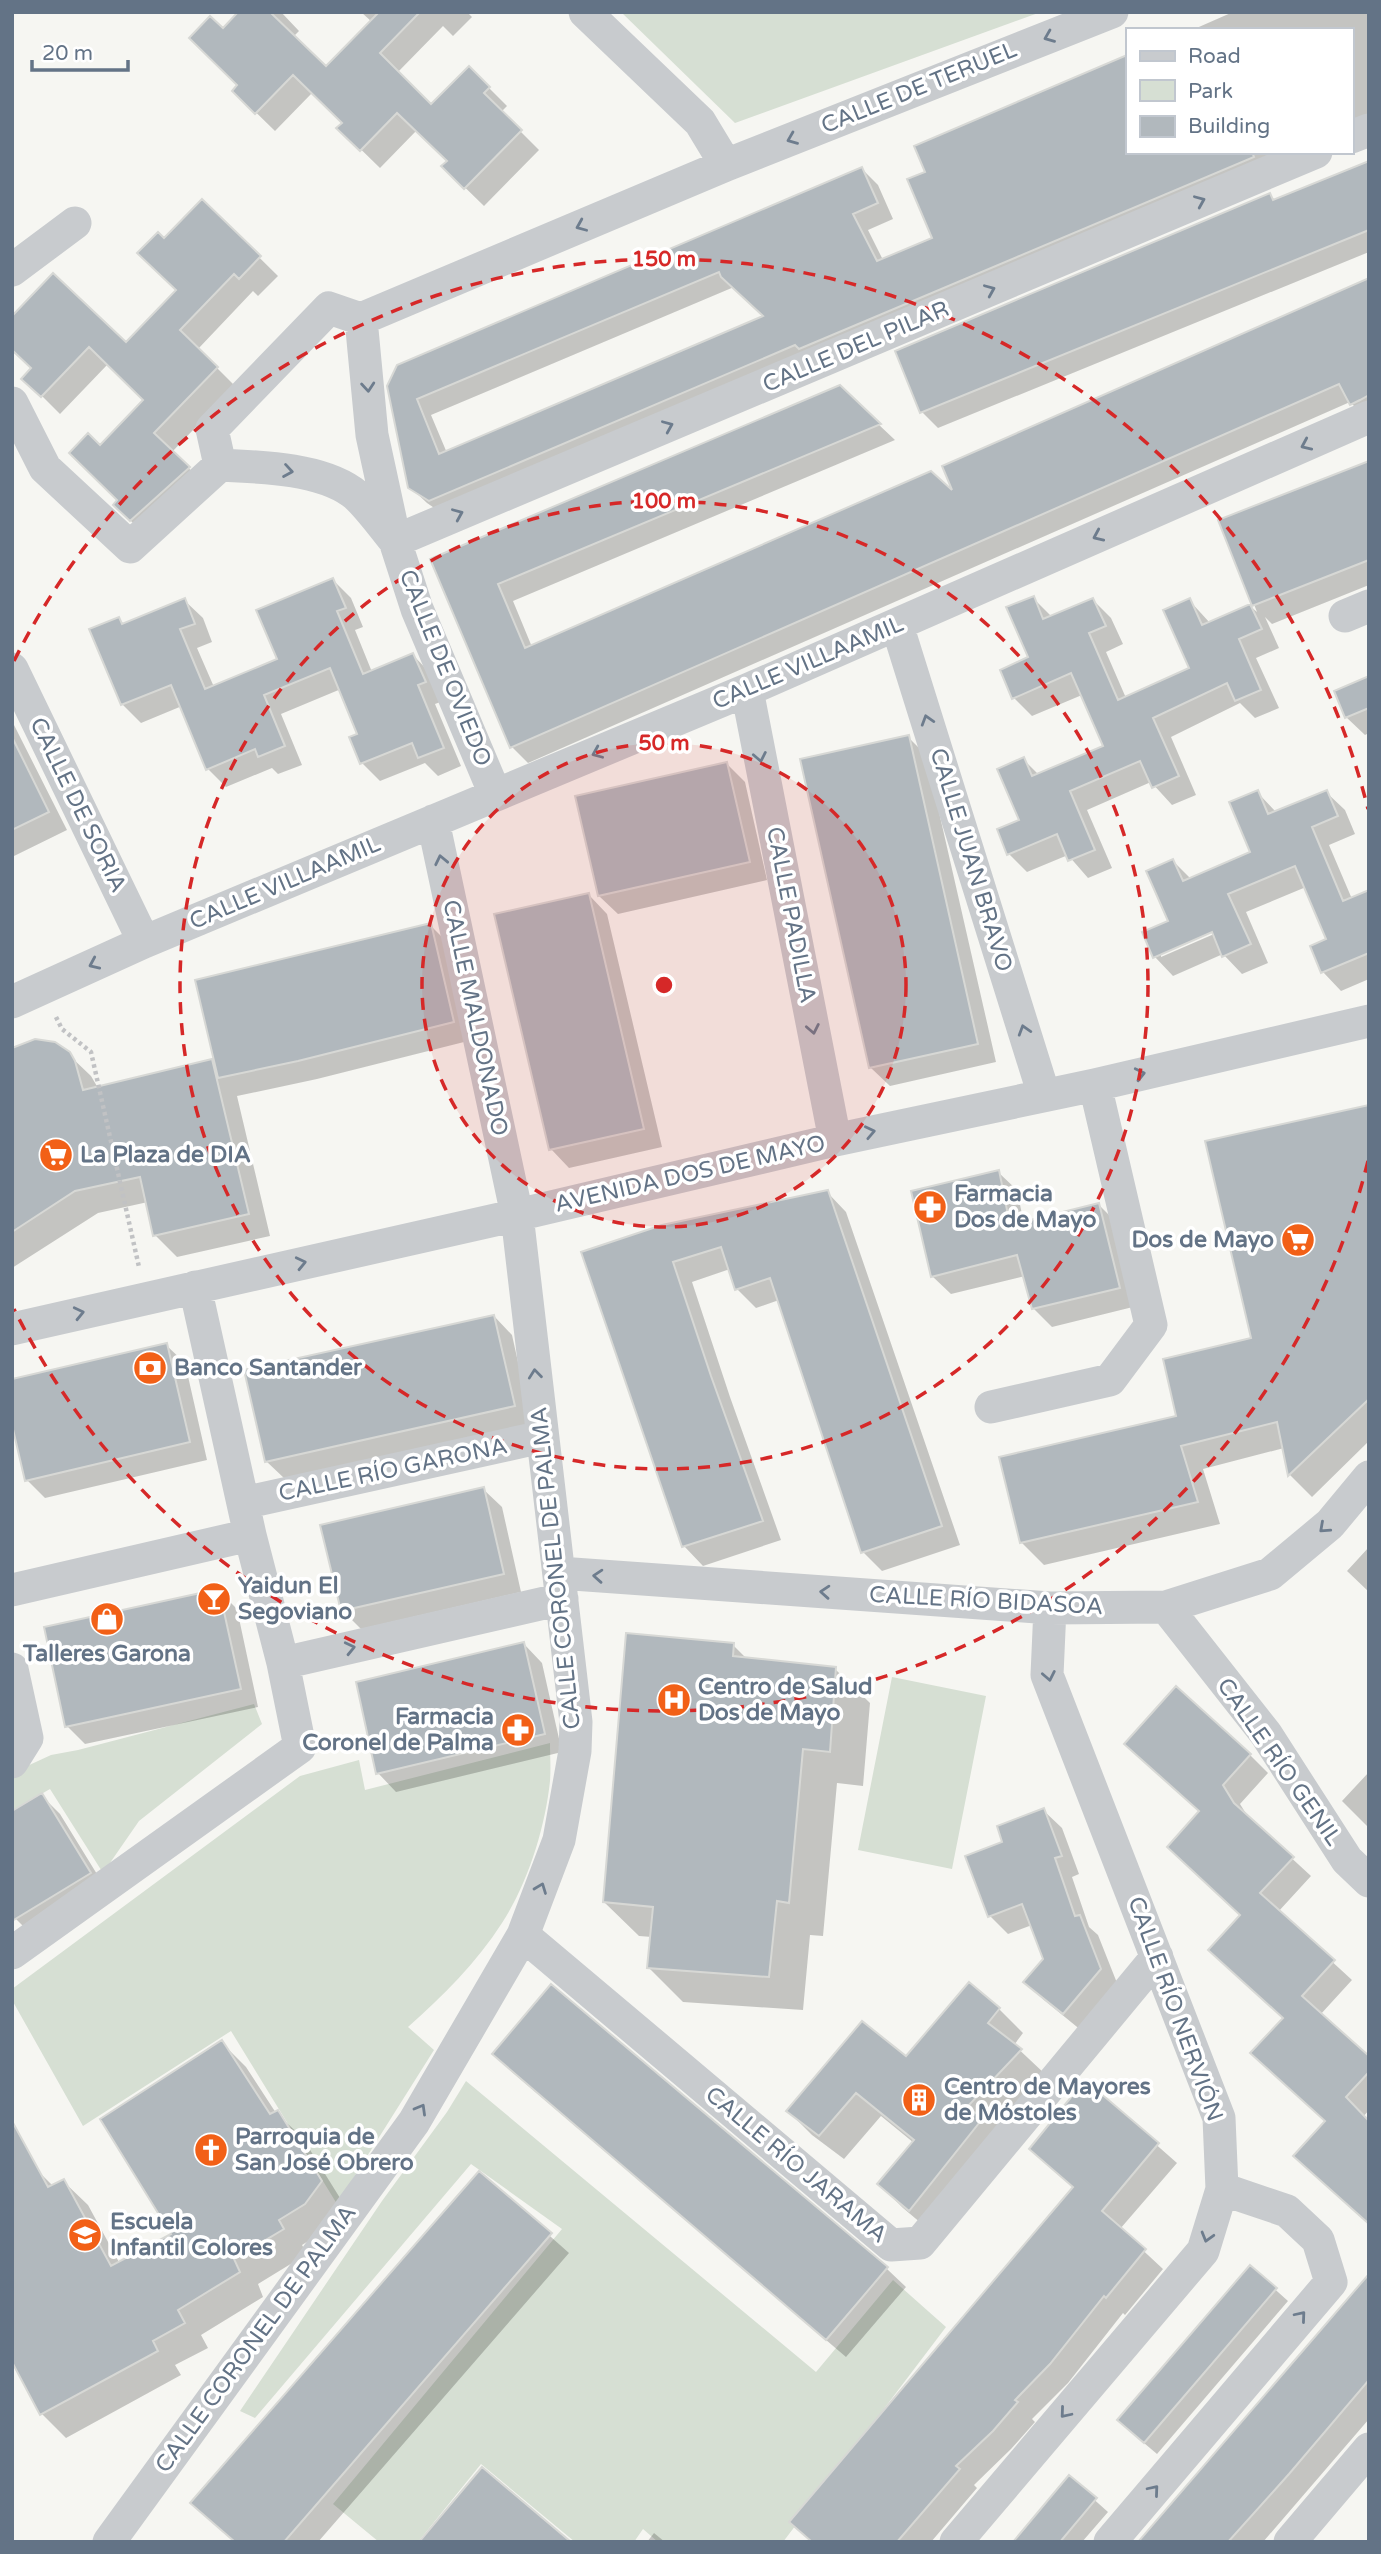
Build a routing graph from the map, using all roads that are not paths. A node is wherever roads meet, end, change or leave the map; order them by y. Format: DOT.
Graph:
graph roads {
  1 [pos="585,12"];
  2 [pos="1112,12"];
  3 [pos="1369,130"];
  4 [pos="1353,137"];
  5 [pos="1311,154"];
  6 [pos="726,165"];
  7 [pos="75,223"];
  8 [pos="12,270"];
  9 [pos="361,319"];
  10 [pos="12,403"];
  11 [pos="1369,417"];
  12 [pos="220,465"];
  13 [pos="395,541"];
  14 [pos="897,625"];
  15 [pos="12,669"];
  16 [pos="747,690"];
  17 [pos="495,794"];
  18 [pos="433,821"];
  19 [pos="144,942"];
  20 [pos="12,1002"];
  21 [pos="1369,1021"];
  22 [pos="1095,1084"];
  23 [pos="1044,1095"];
  24 [pos="835,1140"];
  25 [pos="517,1215"];
  26 [pos="195,1287"];
  27 [pos="12,1329"];
  28 [pos="991,1408"];
  29 [pos="542,1437"];
  30 [pos="1369,1477"];
  31 [pos="243,1503"];
  32 [pos="250,1535"];
  33 [pos="561,1586"];
  34 [pos="12,1590"];
  35 [pos="1166,1607"];
  36 [pos="1050,1608"];
  37 [pos="283,1663"];
  38 [pos="12,1669"];
  39 [pos="12,1762"];
  40 [pos="1369,1881"];
  41 [pos="523,1935"];
  42 [pos="12,1954"];
  43 [pos="1157,1957"];
  44 [pos="1222,2189"];
  45 [pos="1369,2449"];
  46 [pos="109,2542"];
  47 [pos="956,2542"];
  48 [pos="1110,2542"];
  49 [pos="1290,2542"];
  1 -- 6 [label="street"];
  2 -- 6 [label="street, CALLE DE TERUEL, one-way"];
  3 -- 4 [label="street"];
  13 -- 5 [label="street, CALLE DEL PILAR, one-way"];
  6 -- 9 [label="street, CALLE DE TERUEL, one-way"];
  7 -- 8 [label="street"];
  9 -- 12 [label="street"];
  9 -- 13 [label="street, CALLE DE OVIEDO, one-way"];
  10 -- 12 [label="street"];
  11 -- 14 [label="street, CALLE VILLAAMIL, one-way"];
  12 -- 13 [label="street, CALLE DE OVIEDO, one-way"];
  13 -- 17 [label="street, CALLE DE OVIEDO"];
  14 -- 16 [label="street, CALLE VILLAAMIL"];
  23 -- 14 [label="street, CALLE JUAN BRAVO, one-way"];
  15 -- 19 [label="street, CALLE DE SORIA"];
  16 -- 17 [label="street, CALLE VILLAAMIL, one-way"];
  16 -- 24 [label="street, CALLE PADILLA, one-way"];
  17 -- 18 [label="street, CALLE VILLAAMIL"];
  18 -- 19 [label="street, CALLE VILLAAMIL"];
  25 -- 18 [label="street, CALLE MALDONADO, one-way"];
  19 -- 20 [label="street, CALLE VILLAAMIL, one-way"];
  22 -- 21 [label="street, AVENIDA DOS DE MAYO, one-way"];
  22 -- 23 [label="street, AVENIDA DOS DE MAYO"];
  22 -- 28 [label="street"];
  24 -- 23 [label="street, AVENIDA DOS DE MAYO, one-way"];
  24 -- 25 [label="street, AVENIDA DOS DE MAYO"];
  26 -- 25 [label="street, AVENIDA DOS DE MAYO, one-way"];
  29 -- 25 [label="street, CALLE CORONEL DE PALMA, one-way"];
  27 -- 26 [label="street, AVENIDA DOS DE MAYO, one-way"];
  26 -- 31 [label="street"];
  29 -- 31 [label="street, CALLE RÍO GARONA"];
  29 -- 33 [label="street, CALLE CORONEL DE PALMA"];
  30 -- 35 [label="street, CALLE RÍO BIDASOA, one-way"];
  31 -- 32 [label="street"];
  32 -- 34 [label="street"];
  32 -- 37 [label="street"];
  36 -- 33 [label="street, CALLE RÍO BIDASOA, one-way"];
  37 -- 33 [label="street, CALLE RÍO BIDASOA, one-way"];
  41 -- 33 [label="street, CALLE CORONEL DE PALMA, one-way"];
  35 -- 36 [label="street, CALLE RÍO BIDASOA"];
  35 -- 40 [label="street, CALLE RÍO GENIL"];
  36 -- 43 [label="street, CALLE RÍO NERVIÓN, one-way"];
  37 -- 42 [label="street"];
  38 -- 39 [label="street"];
  41 -- 43 [label="street, CALLE RÍO JARAMA"];
  46 -- 41 [label="street, CALLE CORONEL DE PALMA, one-way"];
  43 -- 44 [label="street, CALLE RÍO NERVIÓN"];
  44 -- 47 [label="street, CALLE RÍO NERVIÓN, one-way"];
  48 -- 44 [label="street, one-way"];
  45 -- 49 [label="street"];
}
